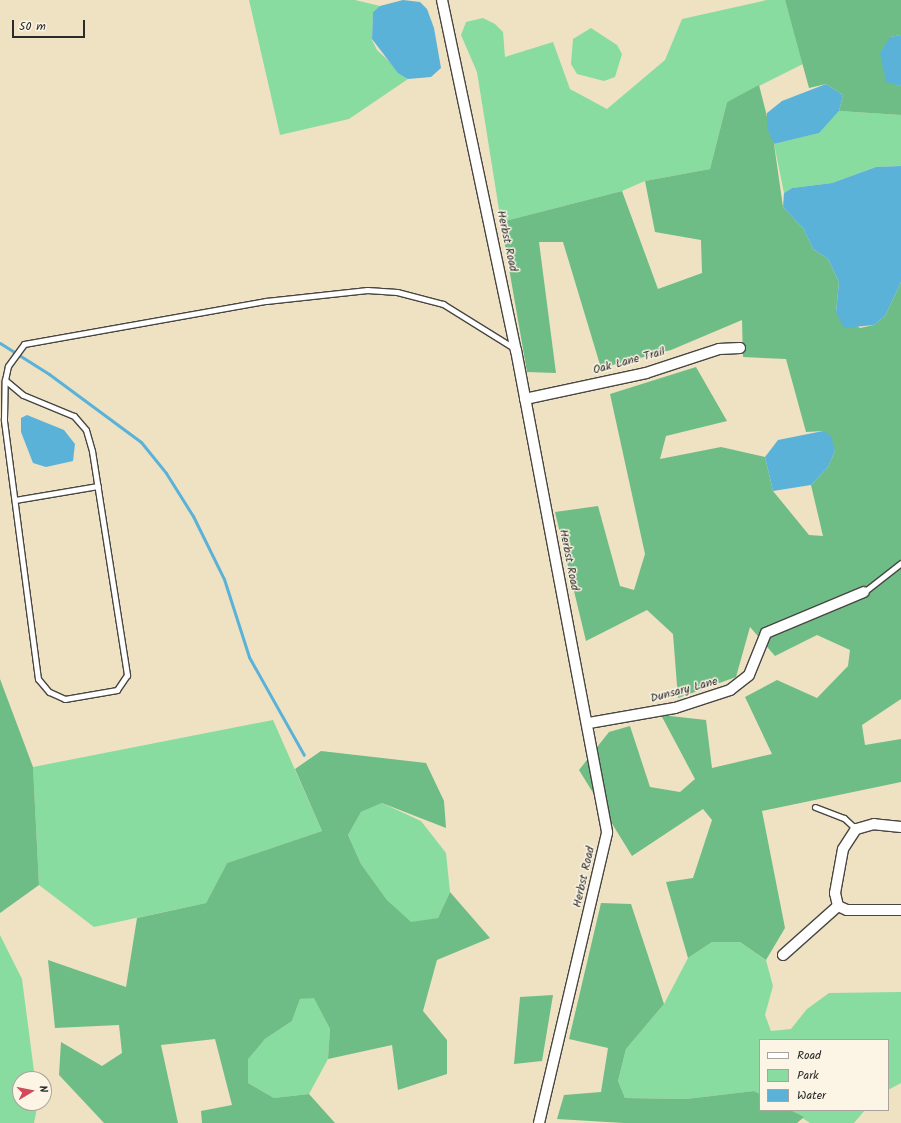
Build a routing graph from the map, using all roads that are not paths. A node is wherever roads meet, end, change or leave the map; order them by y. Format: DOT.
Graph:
graph roads {
  1 [pos="442,0"];
  2 [pos="740,348"];
  3 [pos="516,350"];
  4 [pos="5,380"];
  5 [pos="525,399"];
  6 [pos="98,486"];
  7 [pos="15,500"];
  8 [pos="901,563"];
  9 [pos="864,592"];
  10 [pos="589,723"];
  11 [pos="815,807"];
  12 [pos="901,827"];
  13 [pos="856,829"];
  14 [pos="838,906"];
  15 [pos="901,910"];
  16 [pos="783,955"];
  17 [pos="539,1123"];
  1 -- 3 [label="street, Herbst Road"];
  2 -- 5 [label="street, Oak Lane Trail"];
  3 -- 4 [label="lane"];
  3 -- 5 [label="street, Herbst Road"];
  4 -- 6 [label="lane"];
  4 -- 7 [label="lane"];
  5 -- 10 [label="street, Herbst Road"];
  6 -- 7 [label="lane"];
  6 -- 7 [label="lane"];
  8 -- 9 [label="lane"];
  9 -- 10 [label="street, Dunsary Lane"];
  10 -- 17 [label="street, Herbst Road"];
  11 -- 13 [label="lane"];
  12 -- 13 [label="street"];
  13 -- 14 [label="street"];
  14 -- 15 [label="street"];
  14 -- 16 [label="street"];
}
